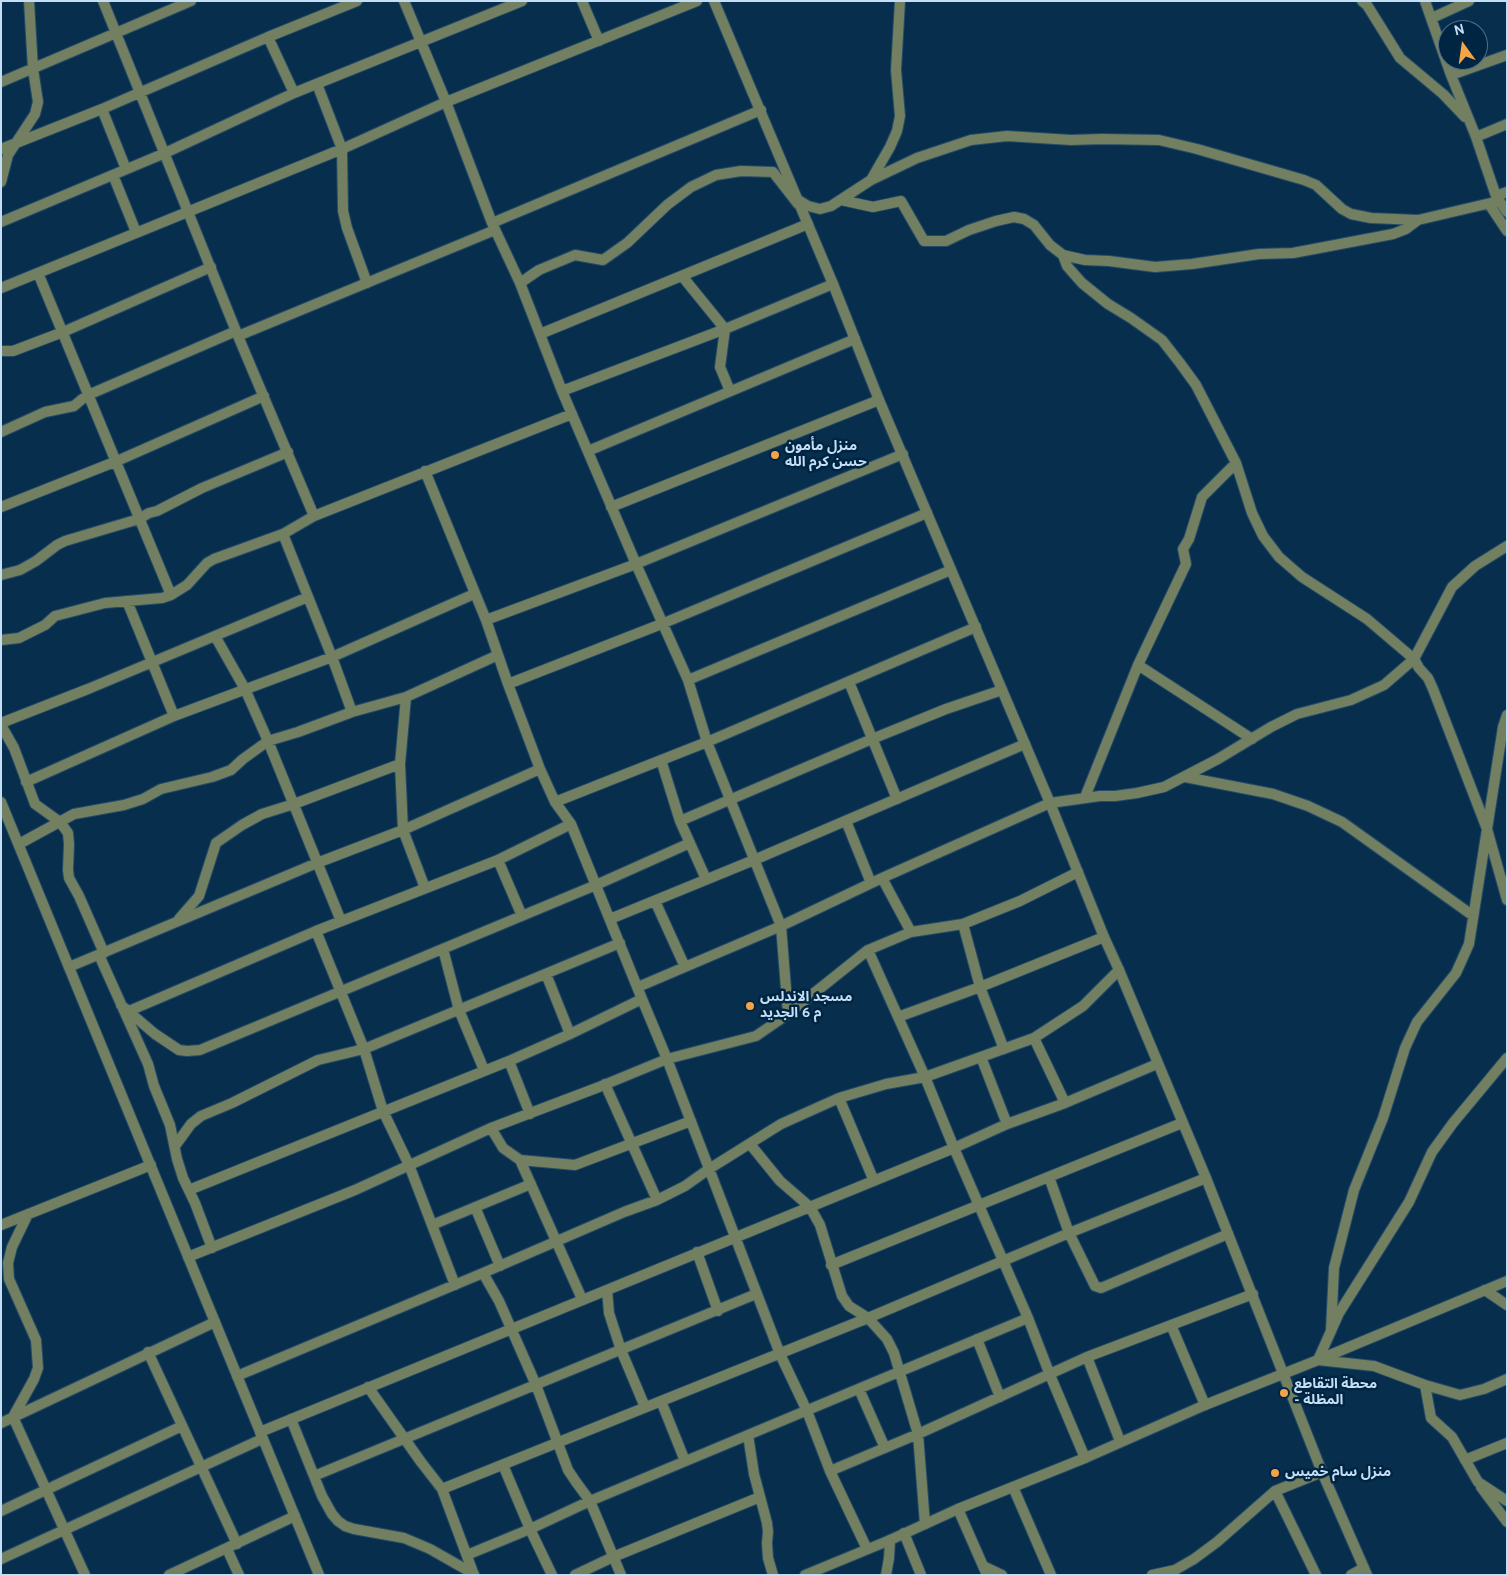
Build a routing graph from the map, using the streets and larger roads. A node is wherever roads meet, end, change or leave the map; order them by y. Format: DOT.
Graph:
graph roads {
  1 [pos="29,1"];
  2 [pos="102,1"];
  3 [pos="191,1"];
  4 [pos="357,1"];
  5 [pos="404,1"];
  6 [pos="522,1"];
  7 [pos="582,1"];
  8 [pos="697,1"];
  9 [pos="714,1"];
  10 [pos="900,1"];
  11 [pos="1362,1"];
  12 [pos="1425,1"];
  13 [pos="1469,1"];
  14 [pos="1432,18"];
  15 [pos="115,33"];
  16 [pos="268,37"];
  17 [pos="599,41"];
  18 [pos="422,42"];
  19 [pos="1507,55"];
  20 [pos="32,69"];
  21 [pos="1451,75"];
  22 [pos="1,82"];
  23 [pos="317,84"];
  24 [pos="139,92"];
  25 [pos="294,93"];
  26 [pos="446,102"];
  27 [pos="102,109"];
  28 [pos="761,110"];
  29 [pos="1468,120"];
  30 [pos="1507,124"];
  31 [pos="1476,137"];
  32 [pos="14,144"];
  33 [pos="1,149"];
  34 [pos="342,149"];
  35 [pos="165,153"];
  36 [pos="126,169"];
  37 [pos="113,175"];
  38 [pos="871,180"];
  39 [pos="1,182"];
  40 [pos="1507,192"];
  41 [pos="798,200"];
  42 [pos="841,200"];
  43 [pos="1495,201"];
  44 [pos="188,210"];
  45 [pos="803,211"];
  46 [pos="1507,212"];
  47 [pos="1418,220"];
  48 [pos="1,222"];
  49 [pos="808,224"];
  50 [pos="494,227"];
  51 [pos="1507,231"];
  52 [pos="136,232"];
  53 [pos="1063,255"];
  54 [pos="211,267"];
  55 [pos="38,273"];
  56 [pos="682,276"];
  57 [pos="366,283"];
  58 [pos="520,283"];
  59 [pos="833,284"];
  60 [pos="1,288"];
  61 [pos="725,329"];
  62 [pos="62,332"];
  63 [pos="237,333"];
  64 [pos="540,334"];
  65 [pos="855,339"];
  66 [pos="1,351"];
  67 [pos="562,391"];
  68 [pos="730,391"];
  69 [pos="88,395"];
  70 [pos="264,396"];
  71 [pos="879,400"];
  72 [pos="572,414"];
  73 [pos="1,432"];
  74 [pos="588,451"];
  75 [pos="288,452"];
  76 [pos="903,454"];
  77 [pos="117,461"];
  78 [pos="1236,463"];
  79 [pos="425,471"];
  80 [pos="1,507"];
  81 [pos="611,507"];
  82 [pos="927,513"];
  83 [pos="314,516"];
  84 [pos="139,519"];
  85 [pos="283,534"];
  86 [pos="1507,546"];
  87 [pos="636,564"];
  88 [pos="951,570"];
  89 [pos="1,575"];
  90 [pos="474,594"];
  91 [pos="171,595"];
  92 [pos="308,597"];
  93 [pos="127,601"];
  94 [pos="486,620"];
  95 [pos="664,623"];
  96 [pos="976,627"];
  97 [pos="215,636"];
  98 [pos="1,640"];
  99 [pos="498,655"];
  100 [pos="332,656"];
  101 [pos="1414,659"];
  102 [pos="151,663"];
  103 [pos="1138,665"];
  104 [pos="688,680"];
  105 [pos="849,682"];
  106 [pos="508,684"];
  107 [pos="244,689"];
  108 [pos="1002,690"];
  109 [pos="406,696"];
  110 [pos="352,712"];
  111 [pos="1507,715"];
  112 [pos="174,716"];
  113 [pos="1,724"];
  114 [pos="872,739"];
  115 [pos="1252,740"];
  116 [pos="268,741"];
  117 [pos="707,742"];
  118 [pos="1024,744"];
  119 [pos="661,760"];
  120 [pos="400,764"];
  121 [pos="540,769"];
  122 [pos="1185,777"];
  123 [pos="26,782"];
  124 [pos="1085,797"];
  125 [pos="897,799"];
  126 [pos="730,800"];
  127 [pos="1,802"];
  128 [pos="555,802"];
  129 [pos="1050,803"];
  130 [pos="294,804"];
  131 [pos="680,821"];
  132 [pos="846,821"];
  133 [pos="60,822"];
  134 [pos="571,824"];
  135 [pos="1487,829"];
  136 [pos="403,830"];
  137 [pos="18,844"];
  138 [pos="690,844"];
  139 [pos="498,860"];
  140 [pos="754,860"];
  141 [pos="317,863"];
  142 [pos="1078,872"];
  143 [pos="882,878"];
  144 [pos="706,880"];
  145 [pos="871,883"];
  146 [pos="596,885"];
  147 [pos="425,888"];
  148 [pos="1507,900"];
  149 [pos="655,901"];
  150 [pos="1472,915"];
  151 [pos="522,916"];
  152 [pos="610,919"];
  153 [pos="341,921"];
  154 [pos="177,922"];
  155 [pos="962,924"];
  156 [pos="781,926"];
  157 [pos="316,931"];
  158 [pos="911,932"];
  159 [pos="1104,937"];
  160 [pos="620,943"];
  161 [pos="443,949"];
  162 [pos="868,950"];
  163 [pos="101,954"];
  164 [pos="69,967"];
  165 [pos="684,967"];
  166 [pos="1119,970"];
  167 [pos="546,974"];
  168 [pos="638,987"];
  169 [pos="980,987"];
  170 [pos="341,991"];
  171 [pos="642,999"];
  172 [pos="125,1008"];
  173 [pos="459,1010"];
  174 [pos="788,1014"];
  175 [pos="898,1017"];
  176 [pos="570,1034"];
  177 [pos="1034,1038"];
  178 [pos="1004,1048"];
  179 [pos="364,1049"];
  180 [pos="981,1057"];
  181 [pos="1507,1058"];
  182 [pos="667,1059"];
  183 [pos="509,1060"];
  184 [pos="1157,1064"];
  185 [pos="484,1070"];
  186 [pos="926,1076"];
  187 [pos="605,1084"];
  188 [pos="839,1098"];
  189 [pos="1065,1103"];
  190 [pos="383,1111"];
  191 [pos="530,1114"];
  192 [pos="691,1121"];
  193 [pos="1182,1123"];
  194 [pos="1007,1124"];
  195 [pos="491,1128"];
  196 [pos="631,1142"];
  197 [pos="750,1144"];
  198 [pos="174,1146"];
  199 [pos="954,1148"];
  200 [pos="520,1160"];
  201 [pos="409,1165"];
  202 [pos="151,1166"];
  203 [pos="709,1169"];
  204 [pos="1049,1177"];
  205 [pos="1206,1178"];
  206 [pos="874,1182"];
  207 [pos="531,1184"];
  208 [pos="189,1190"];
  209 [pos="657,1200"];
  210 [pos="980,1204"];
  211 [pos="475,1207"];
  212 [pos="810,1207"];
  213 [pos="28,1214"];
  214 [pos="432,1225"];
  215 [pos="1,1226"];
  216 [pos="1069,1233"];
  217 [pos="1228,1234"];
  218 [pos="735,1238"];
  219 [pos="557,1241"];
  220 [pos="212,1248"];
  221 [pos="697,1252"];
  222 [pos="188,1257"];
  223 [pos="1004,1261"];
  224 [pos="831,1265"];
  225 [pos="500,1266"];
  226 [pos="483,1273"];
  227 [pos="1507,1281"];
  228 [pos="456,1285"];
  229 [pos="607,1290"];
  230 [pos="1485,1290"];
  231 [pos="756,1294"];
  232 [pos="1253,1294"];
  233 [pos="582,1300"];
  234 [pos="1507,1305"];
  235 [pos="718,1311"];
  236 [pos="868,1318"];
  237 [pos="1028,1318"];
  238 [pos="215,1322"];
  239 [pos="1171,1326"];
  240 [pos="512,1328"];
  241 [pos="1331,1330"];
  242 [pos="977,1339"];
  243 [pos="621,1350"];
  244 [pos="148,1352"];
  245 [pos="780,1354"];
  246 [pos="1087,1357"];
  247 [pos="1318,1360"];
  248 [pos="899,1372"];
  249 [pos="1284,1374"];
  250 [pos="1050,1375"];
  251 [pos="237,1376"];
  252 [pos="1507,1379"];
  253 [pos="536,1385"];
  254 [pos="1425,1385"];
  255 [pos="368,1387"];
  256 [pos="859,1389"];
  257 [pos="1000,1397"];
  258 [pos="661,1401"];
  259 [pos="1204,1405"];
  260 [pos="645,1407"];
  261 [pos="807,1411"];
  262 [pos="13,1417"];
  263 [pos="291,1419"];
  264 [pos="1,1422"];
  265 [pos="182,1426"];
  266 [pos="918,1434"];
  267 [pos="261,1435"];
  268 [pos="748,1435"];
  269 [pos="404,1439"];
  270 [pos="1120,1441"];
  271 [pos="557,1443"];
  272 [pos="1507,1444"];
  273 [pos="885,1448"];
  274 [pos="1085,1458"];
  275 [pos="1465,1460"];
  276 [pos="685,1461"];
  277 [pos="503,1465"];
  278 [pos="201,1467"];
  279 [pos="830,1471"];
  280 [pos="1322,1472"];
  281 [pos="314,1476"];
  282 [pos="1478,1482"];
  283 [pos="1013,1487"];
  284 [pos="442,1489"];
  285 [pos="48,1490"];
  286 [pos="1275,1492"];
  287 [pos="760,1497"];
  288 [pos="590,1501"];
  289 [pos="1507,1501"];
  290 [pos="958,1509"];
  291 [pos="1,1511"];
  292 [pos="295,1516"];
  293 [pos="1507,1522"];
  294 [pos="925,1524"];
  295 [pos="530,1529"];
  296 [pos="66,1530"];
  297 [pos="904,1533"];
  298 [pos="890,1540"];
  299 [pos="237,1544"];
  300 [pos="227,1549"];
  301 [pos="867,1549"];
  302 [pos="467,1554"];
  303 [pos="613,1557"];
  304 [pos="1,1559"];
  305 [pos="985,1570"];
  306 [pos="1365,1571"];
  307 [pos="1176,1572"];
  308 [pos="474,1574"];
  309 [pos="810,1574"];
  310 [pos="85,1575"];
  311 [pos="169,1575"];
  312 [pos="239,1575"];
  313 [pos="319,1575"];
  314 [pos="552,1575"];
  315 [pos="574,1575"];
  316 [pos="620,1575"];
  317 [pos="772,1575"];
  318 [pos="886,1575"];
  319 [pos="921,1575"];
  320 [pos="1002,1575"];
  321 [pos="1051,1575"];
  322 [pos="1152,1575"];
  323 [pos="1316,1575"];
  324 [pos="1351,1575"];
  1 -- 20 [label="street"];
  2 -- 15 [label="street"];
  3 -- 15 [label="street"];
  4 -- 16 [label="street"];
  5 -- 18 [label="street"];
  6 -- 18 [label="street"];
  7 -- 17 [label="street"];
  8 -- 17 [label="street"];
  9 -- 28 [label="street"];
  10 -- 38 [label="street"];
  11 -- 29 [label="street"];
  12 -- 14 [label="street"];
  13 -- 14 [label="street"];
  14 -- 21 [label="street"];
  15 -- 20 [label="street"];
  15 -- 24 [label="street"];
  16 -- 24 [label="street"];
  16 -- 25 [label="street"];
  17 -- 26 [label="street"];
  18 -- 23 [label="street"];
  18 -- 26 [label="street"];
  19 -- 21 [label="street"];
  20 -- 22 [label="street"];
  20 -- 32 [label="street"];
  21 -- 29 [label="street"];
  23 -- 25 [label="street"];
  23 -- 34 [label="street"];
  24 -- 27 [label="street"];
  24 -- 35 [label="street"];
  25 -- 35 [label="street"];
  26 -- 34 [label="street"];
  26 -- 50 [label="street"];
  27 -- 32 [label="street"];
  27 -- 36 [label="street"];
  28 -- 41 [label="street"];
  28 -- 50 [label="street"];
  29 -- 31 [label="street"];
  30 -- 31 [label="street"];
  31 -- 43 [label="street"];
  32 -- 33 [label="street"];
  32 -- 39 [label="street"];
  34 -- 44 [label="street"];
  34 -- 57 [label="street"];
  35 -- 36 [label="street"];
  35 -- 44 [label="street"];
  36 -- 37 [label="street"];
  37 -- 48 [label="street"];
  37 -- 52 [label="street"];
  38 -- 42 [label="street"];
  38 -- 47 [label="street"];
  40 -- 43 [label="street"];
  41 -- 42 [label="street"];
  41 -- 45 [label="street"];
  42 -- 53 [label="street"];
  43 -- 46 [label="street"];
  43 -- 47 [label="street"];
  43 -- 51 [label="street"];
  44 -- 52 [label="street"];
  44 -- 54 [label="street"];
  45 -- 49 [label="street"];
  45 -- 58 [label="street"];
  47 -- 53 [label="street"];
  49 -- 56 [label="street"];
  49 -- 59 [label="street"];
  50 -- 57 [label="street"];
  50 -- 58 [label="street"];
  52 -- 55 [label="street"];
  53 -- 78 [label="street"];
  54 -- 62 [label="street"];
  54 -- 63 [label="street"];
  55 -- 60 [label="street"];
  55 -- 62 [label="street"];
  56 -- 61 [label="street"];
  56 -- 64 [label="street"];
  57 -- 63 [label="street"];
  58 -- 64 [label="street"];
  59 -- 61 [label="street"];
  59 -- 65 [label="street"];
  61 -- 67 [label="street"];
  61 -- 68 [label="street"];
  62 -- 66 [label="street"];
  62 -- 69 [label="street"];
  63 -- 69 [label="street"];
  63 -- 70 [label="street"];
  64 -- 67 [label="street"];
  65 -- 68 [label="street"];
  65 -- 71 [label="street"];
  67 -- 72 [label="street"];
  68 -- 74 [label="street"];
  69 -- 73 [label="street"];
  69 -- 77 [label="street"];
  70 -- 75 [label="street"];
  70 -- 77 [label="street"];
  71 -- 76 [label="street"];
  71 -- 81 [label="street"];
  72 -- 74 [label="street"];
  72 -- 79 [label="street"];
  74 -- 81 [label="street"];
  75 -- 83 [label="street"];
  75 -- 84 [label="street"];
  76 -- 82 [label="street"];
  76 -- 87 [label="street"];
  77 -- 80 [label="street"];
  77 -- 84 [label="street"];
  78 -- 101 [label="street"];
  78 -- 103 [label="street"];
  79 -- 83 [label="street"];
  79 -- 90 [label="street"];
  81 -- 87 [label="street"];
  82 -- 88 [label="street"];
  82 -- 95 [label="street"];
  83 -- 85 [label="street"];
  84 -- 89 [label="street"];
  84 -- 91 [label="street"];
  85 -- 91 [label="street"];
  85 -- 92 [label="street"];
  86 -- 101 [label="street"];
  87 -- 94 [label="street"];
  87 -- 95 [label="street"];
  88 -- 96 [label="street"];
  88 -- 104 [label="street"];
  90 -- 94 [label="street"];
  90 -- 100 [label="street"];
  91 -- 93 [label="street"];
  92 -- 97 [label="street"];
  92 -- 100 [label="street"];
  93 -- 98 [label="street"];
  93 -- 102 [label="street"];
  94 -- 99 [label="street"];
  95 -- 104 [label="street"];
  95 -- 106 [label="street"];
  96 -- 105 [label="street"];
  96 -- 108 [label="street"];
  97 -- 102 [label="street"];
  97 -- 107 [label="street"];
  99 -- 106 [label="street"];
  99 -- 109 [label="street"];
  100 -- 107 [label="street"];
  100 -- 110 [label="street"];
  101 -- 115 [label="street"];
  101 -- 135 [label="street"];
  102 -- 112 [label="street"];
  102 -- 113 [label="street"];
  103 -- 115 [label="street"];
  103 -- 124 [label="street"];
  104 -- 117 [label="street"];
  105 -- 114 [label="street"];
  105 -- 117 [label="street"];
  106 -- 121 [label="street"];
  107 -- 112 [label="street"];
  107 -- 116 [label="street"];
  108 -- 114 [label="street"];
  108 -- 118 [label="street"];
  109 -- 110 [label="street"];
  109 -- 120 [label="street"];
  110 -- 116 [label="street"];
  111 -- 135 [label="street"];
  112 -- 123 [label="street"];
  113 -- 123 [label="street"];
  114 -- 125 [label="street"];
  114 -- 126 [label="street"];
  115 -- 122 [label="street"];
  116 -- 130 [label="street"];
  116 -- 133 [label="street"];
  117 -- 119 [label="street"];
  117 -- 126 [label="street"];
  118 -- 125 [label="street"];
  118 -- 129 [label="street"];
  119 -- 128 [label="street"];
  119 -- 131 [label="street"];
  120 -- 130 [label="street"];
  120 -- 136 [label="street"];
  121 -- 128 [label="street"];
  121 -- 136 [label="street"];
  122 -- 124 [label="street"];
  122 -- 150 [label="street"];
  123 -- 133 [label="street"];
  124 -- 129 [label="street"];
  125 -- 132 [label="street"];
  126 -- 131 [label="street"];
  126 -- 140 [label="street"];
  127 -- 137 [label="street"];
  128 -- 134 [label="street"];
  129 -- 142 [label="street"];
  129 -- 143 [label="street"];
  130 -- 141 [label="street"];
  130 -- 154 [label="street"];
  131 -- 138 [label="street"];
  132 -- 140 [label="street"];
  132 -- 145 [label="street"];
  133 -- 137 [label="street"];
  133 -- 163 [label="street"];
  134 -- 139 [label="street"];
  134 -- 146 [label="street"];
  135 -- 148 [label="street"];
  135 -- 150 [label="street"];
  136 -- 141 [label="street"];
  136 -- 147 [label="street"];
  137 -- 164 [label="street"];
  138 -- 144 [label="street"];
  138 -- 146 [label="street"];
  139 -- 147 [label="street"];
  139 -- 151 [label="street"];
  140 -- 144 [label="street"];
  140 -- 156 [label="street"];
  141 -- 153 [label="street"];
  141 -- 154 [label="street"];
  142 -- 155 [label="street"];
  142 -- 159 [label="street"];
  143 -- 145 [label="street"];
  143 -- 158 [label="street"];
  144 -- 149 [label="street"];
  145 -- 156 [label="street"];
  146 -- 151 [label="street"];
  146 -- 152 [label="street"];
  147 -- 153 [label="street"];
  149 -- 152 [label="street"];
  149 -- 165 [label="street"];
  150 -- 241 [label="street"];
  151 -- 161 [label="street"];
  152 -- 160 [label="street"];
  153 -- 157 [label="street"];
  154 -- 163 [label="street"];
  155 -- 158 [label="street"];
  155 -- 169 [label="street"];
  156 -- 165 [label="street"];
  156 -- 174 [label="street"];
  157 -- 170 [label="street"];
  157 -- 172 [label="street"];
  158 -- 162 [label="street"];
  159 -- 166 [label="street"];
  159 -- 169 [label="street"];
  160 -- 167 [label="street"];
  160 -- 168 [label="street"];
  161 -- 170 [label="street"];
  161 -- 173 [label="street"];
  162 -- 174 [label="street"];
  162 -- 175 [label="street"];
  163 -- 164 [label="street"];
  163 -- 172 [label="street"];
  164 -- 202 [label="street"];
  165 -- 168 [label="street"];
  166 -- 177 [label="street"];
  166 -- 184 [label="street"];
  167 -- 173 [label="street"];
  167 -- 176 [label="street"];
  168 -- 171 [label="street"];
  169 -- 175 [label="street"];
  169 -- 178 [label="street"];
  170 -- 172 [label="street"];
  170 -- 179 [label="street"];
  171 -- 176 [label="street"];
  171 -- 182 [label="street"];
  172 -- 198 [label="street"];
  173 -- 179 [label="street"];
  173 -- 185 [label="street"];
  174 -- 182 [label="street"];
  175 -- 186 [label="street"];
  176 -- 183 [label="street"];
  177 -- 178 [label="street"];
  177 -- 189 [label="street"];
  178 -- 180 [label="street"];
  179 -- 190 [label="street"];
  179 -- 198 [label="street"];
  180 -- 186 [label="street"];
  180 -- 194 [label="street"];
  181 -- 241 [label="street"];
  182 -- 187 [label="street"];
  182 -- 192 [label="street"];
  183 -- 185 [label="street"];
  183 -- 191 [label="street"];
  184 -- 189 [label="street"];
  184 -- 193 [label="street"];
  185 -- 190 [label="street"];
  186 -- 188 [label="street"];
  186 -- 199 [label="street"];
  187 -- 191 [label="street"];
  187 -- 196 [label="street"];
  188 -- 197 [label="street"];
  188 -- 206 [label="street"];
  189 -- 194 [label="street"];
  190 -- 201 [label="street"];
  190 -- 208 [label="street"];
  191 -- 195 [label="street"];
  192 -- 196 [label="street"];
  192 -- 203 [label="street"];
  193 -- 204 [label="street"];
  193 -- 205 [label="street"];
  194 -- 199 [label="street"];
  195 -- 200 [label="street"];
  195 -- 201 [label="street"];
  196 -- 200 [label="street"];
  196 -- 209 [label="street"];
  197 -- 203 [label="street"];
  197 -- 212 [label="street"];
  198 -- 208 [label="street"];
  199 -- 206 [label="street"];
  199 -- 210 [label="street"];
  200 -- 207 [label="street"];
  201 -- 214 [label="street"];
  201 -- 220 [label="street"];
  202 -- 213 [label="street"];
  202 -- 222 [label="street"];
  203 -- 209 [label="street"];
  203 -- 218 [label="street"];
  204 -- 210 [label="street"];
  204 -- 216 [label="street"];
  205 -- 216 [label="street"];
  205 -- 217 [label="street"];
  206 -- 212 [label="street"];
  207 -- 211 [label="street"];
  207 -- 219 [label="street"];
  208 -- 220 [label="street"];
  209 -- 219 [label="street"];
  210 -- 223 [label="street"];
  210 -- 224 [label="street"];
  211 -- 214 [label="street"];
  211 -- 225 [label="street"];
  212 -- 218 [label="street"];
  212 -- 224 [label="street"];
  213 -- 215 [label="street"];
  213 -- 262 [label="street"];
  214 -- 228 [label="street"];
  216 -- 217 [label="street"];
  216 -- 223 [label="street"];
  217 -- 232 [label="street"];
  218 -- 221 [label="street"];
  218 -- 231 [label="street"];
  219 -- 225 [label="street"];
  219 -- 233 [label="street"];
  220 -- 222 [label="street"];
  221 -- 229 [label="street"];
  221 -- 235 [label="street"];
  222 -- 238 [label="street"];
  223 -- 236 [label="street"];
  223 -- 237 [label="street"];
  224 -- 236 [label="street"];
  225 -- 226 [label="street"];
  226 -- 228 [label="street"];
  226 -- 240 [label="street"];
  227 -- 230 [label="street"];
  228 -- 251 [label="street"];
  229 -- 233 [label="street"];
  229 -- 243 [label="street"];
  230 -- 234 [label="street"];
  230 -- 247 [label="street"];
  231 -- 235 [label="street"];
  231 -- 245 [label="street"];
  232 -- 239 [label="street"];
  232 -- 249 [label="street"];
  233 -- 240 [label="street"];
  235 -- 243 [label="street"];
  236 -- 245 [label="street"];
  236 -- 248 [label="street"];
  237 -- 242 [label="street"];
  237 -- 250 [label="street"];
  238 -- 244 [label="street"];
  238 -- 251 [label="street"];
  239 -- 246 [label="street"];
  239 -- 259 [label="street"];
  240 -- 253 [label="street"];
  240 -- 255 [label="street"];
  241 -- 247 [label="street"];
  242 -- 248 [label="street"];
  242 -- 257 [label="street"];
  243 -- 253 [label="street"];
  243 -- 260 [label="street"];
  244 -- 262 [label="street"];
  244 -- 265 [label="street"];
  245 -- 258 [label="street"];
  245 -- 261 [label="street"];
  246 -- 250 [label="street"];
  246 -- 270 [label="street"];
  247 -- 249 [label="street"];
  247 -- 254 [label="street"];
  248 -- 256 [label="street"];
  248 -- 266 [label="street"];
  249 -- 259 [label="street"];
  249 -- 280 [label="street"];
  250 -- 257 [label="street"];
  250 -- 274 [label="street"];
  251 -- 267 [label="street"];
  252 -- 254 [label="street"];
  253 -- 269 [label="street"];
  253 -- 271 [label="street"];
  254 -- 275 [label="street"];
  255 -- 263 [label="street"];
  255 -- 269 [label="street"];
  256 -- 261 [label="street"];
  256 -- 273 [label="street"];
  257 -- 266 [label="street"];
  258 -- 260 [label="street"];
  258 -- 276 [label="street"];
  259 -- 270 [label="street"];
  260 -- 271 [label="street"];
  261 -- 268 [label="street"];
  261 -- 279 [label="street"];
  262 -- 264 [label="street"];
  262 -- 285 [label="street"];
  263 -- 267 [label="street"];
  263 -- 281 [label="street"];
  265 -- 278 [label="street"];
  265 -- 285 [label="street"];
  266 -- 273 [label="street"];
  266 -- 294 [label="street"];
  267 -- 278 [label="street"];
  267 -- 292 [label="street"];
  268 -- 276 [label="street"];
  268 -- 287 [label="street"];
  269 -- 281 [label="street"];
  269 -- 284 [label="street"];
  270 -- 274 [label="street"];
  271 -- 277 [label="street"];
  271 -- 288 [label="street"];
  272 -- 275 [label="street"];
  273 -- 279 [label="street"];
  274 -- 283 [label="street"];
  275 -- 282 [label="street"];
  276 -- 288 [label="street"];
  277 -- 284 [label="street"];
  277 -- 295 [label="street"];
  278 -- 296 [label="street"];
  278 -- 299 [label="street"];
  279 -- 301 [label="street"];
  280 -- 286 [label="street"];
  280 -- 306 [label="street"];
  281 -- 308 [label="street"];
  282 -- 289 [label="street"];
  282 -- 293 [label="street"];
  283 -- 290 [label="street"];
  283 -- 321 [label="street"];
  284 -- 302 [label="street"];
  285 -- 291 [label="street"];
  285 -- 296 [label="street"];
  286 -- 307 [label="street"];
  286 -- 323 [label="street"];
  287 -- 303 [label="street"];
  287 -- 317 [label="street"];
  288 -- 295 [label="street"];
  288 -- 303 [label="street"];
  290 -- 294 [label="street"];
  290 -- 305 [label="street"];
  292 -- 299 [label="street"];
  292 -- 313 [label="street"];
  294 -- 297 [label="street"];
  295 -- 302 [label="street"];
  295 -- 314 [label="street"];
  296 -- 304 [label="street"];
  296 -- 310 [label="street"];
  297 -- 298 [label="street"];
  297 -- 319 [label="street"];
  298 -- 301 [label="street"];
  298 -- 318 [label="street"];
  299 -- 300 [label="street"];
  300 -- 311 [label="street"];
  300 -- 312 [label="street"];
  301 -- 309 [label="street"];
  302 -- 308 [label="street"];
  303 -- 315 [label="street"];
  303 -- 316 [label="street"];
  305 -- 320 [label="street"];
  306 -- 324 [label="street"];
  307 -- 322 [label="street"];
}
